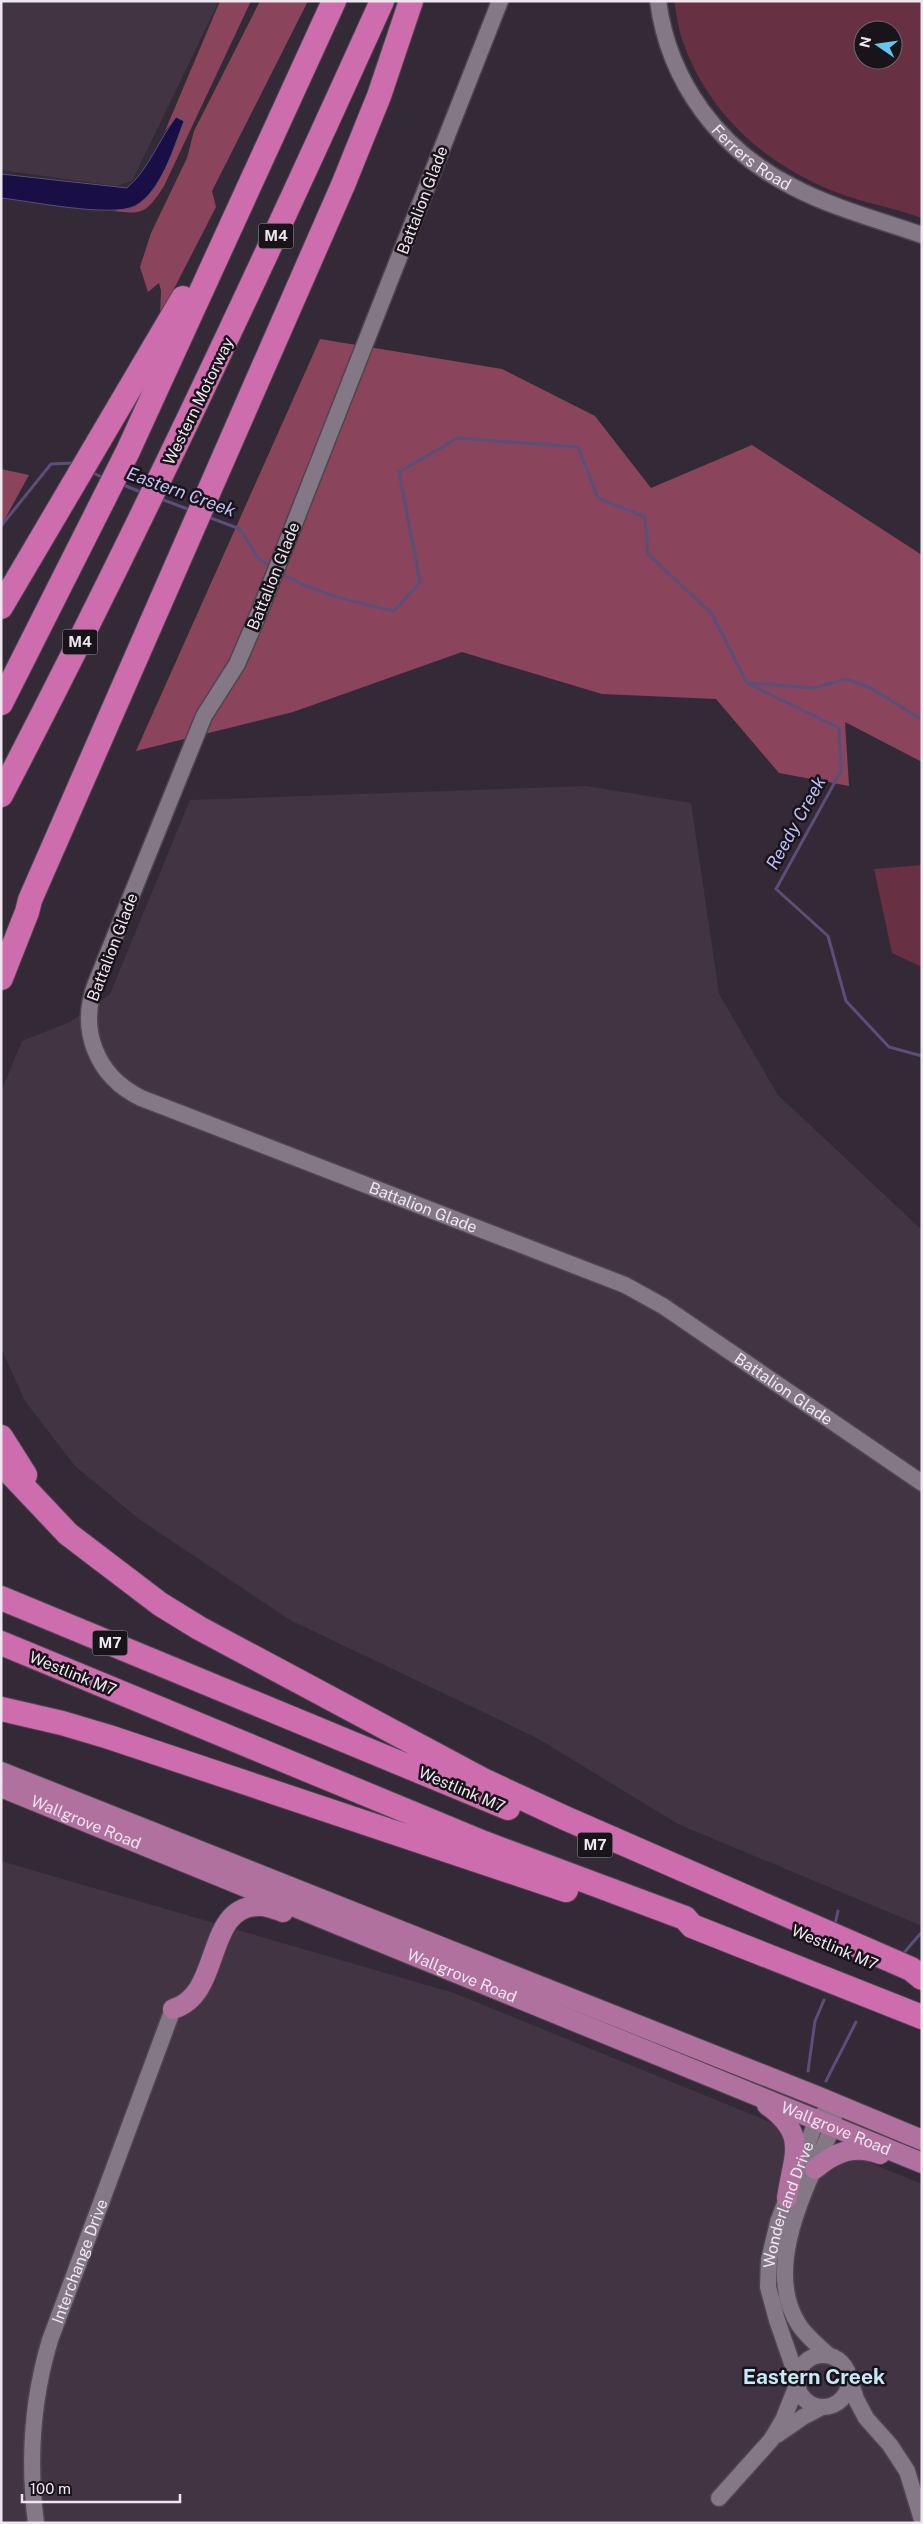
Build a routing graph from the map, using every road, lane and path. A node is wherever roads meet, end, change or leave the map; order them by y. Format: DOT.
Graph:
graph roads {
  1 [pos="334,1"];
  2 [pos="382,1"];
  3 [pos="411,1"];
  4 [pos="500,1"];
  5 [pos="658,1"];
  6 [pos="922,235"];
  7 [pos="223,246"];
  8 [pos="1,607"];
  9 [pos="1,703"];
  10 [pos="1,795"];
  11 [pos="30,900"];
  12 [pos="1,949"];
  13 [pos="1,978"];
  14 [pos="1,1437"];
  15 [pos="1,1463"];
  16 [pos="922,1482"];
  17 [pos="84,1545"];
  18 [pos="1,1598"];
  19 [pos="1,1643"];
  20 [pos="1,1700"];
  21 [pos="1,1709"];
  22 [pos="62,1723"];
  23 [pos="1,1772"];
  24 [pos="1,1787"];
  25 [pos="692,1926"];
  26 [pos="374,1940"];
  27 [pos="418,1947"];
  28 [pos="922,1980"];
  29 [pos="173,2009"];
  30 [pos="922,2017"];
  31 [pos="747,2091"];
  32 [pos="836,2103"];
  33 [pos="825,2123"];
  34 [pos="922,2140"];
  35 [pos="922,2164"];
  36 [pos="922,2168"];
  37 [pos="815,2169"];
  38 [pos="787,2198"];
  39 [pos="828,2355"];
  40 [pos="847,2371"];
  41 [pos="797,2381"];
  42 [pos="824,2407"];
  43 [pos="866,2418"];
  44 [pos="771,2440"];
  45 [pos="719,2498"];
  46 [pos="922,2520"];
  47 [pos="36,2523"];
  1 -- 7 [label="highway, M4"];
  2 -- 10 [label="highway, Western Motorway / M4"];
  3 -- 11 [label="highway"];
  4 -- 16 [label="street, Battalion Glade"];
  5 -- 6 [label="street, Ferrers Road"];
  7 -- 8 [label="highway"];
  7 -- 9 [label="highway, M4"];
  11 -- 12 [label="highway"];
  11 -- 13 [label="highway"];
  14 -- 17 [label="highway"];
  15 -- 17 [label="highway"];
  17 -- 28 [label="highway"];
  18 -- 28 [label="highway, Westlink M7 / M7"];
  19 -- 25 [label="highway, Westlink M7 / M7"];
  20 -- 22 [label="highway"];
  21 -- 22 [label="highway"];
  22 -- 25 [label="highway"];
  23 -- 27 [label="main road, Wallgrove Road"];
  24 -- 26 [label="main road, Wallgrove Road"];
  25 -- 30 [label="highway, Westlink M7 / M7"];
  26 -- 27 [label="main road, Wallgrove Road"];
  26 -- 29 [label="main road"];
  27 -- 31 [label="main road, Wallgrove Road"];
  27 -- 32 [label="main road, Wallgrove Road"];
  29 -- 47 [label="street, Interchange Drive"];
  31 -- 33 [label="main road, Wallgrove Road"];
  31 -- 38 [label="main road"];
  32 -- 33 [label="street, Wonderland Drive"];
  32 -- 34 [label="main road, Wallgrove Road"];
  33 -- 35 [label="main road, Wallgrove Road"];
  33 -- 37 [label="street, Wonderland Drive"];
  33 -- 38 [label="street, Wonderland Drive"];
  36 -- 37 [label="main road"];
  37 -- 39 [label="street, Wonderland Drive"];
  38 -- 41 [label="street, Wonderland Drive"];
  39 -- 40 [label="street"];
  39 -- 41 [label="street"];
  40 -- 42 [label="street"];
  40 -- 43 [label="street"];
  41 -- 42 [label="street"];
  41 -- 44 [label="street"];
  42 -- 43 [label="street"];
  42 -- 44 [label="street"];
  43 -- 46 [label="street"];
  44 -- 45 [label="street"];
}
